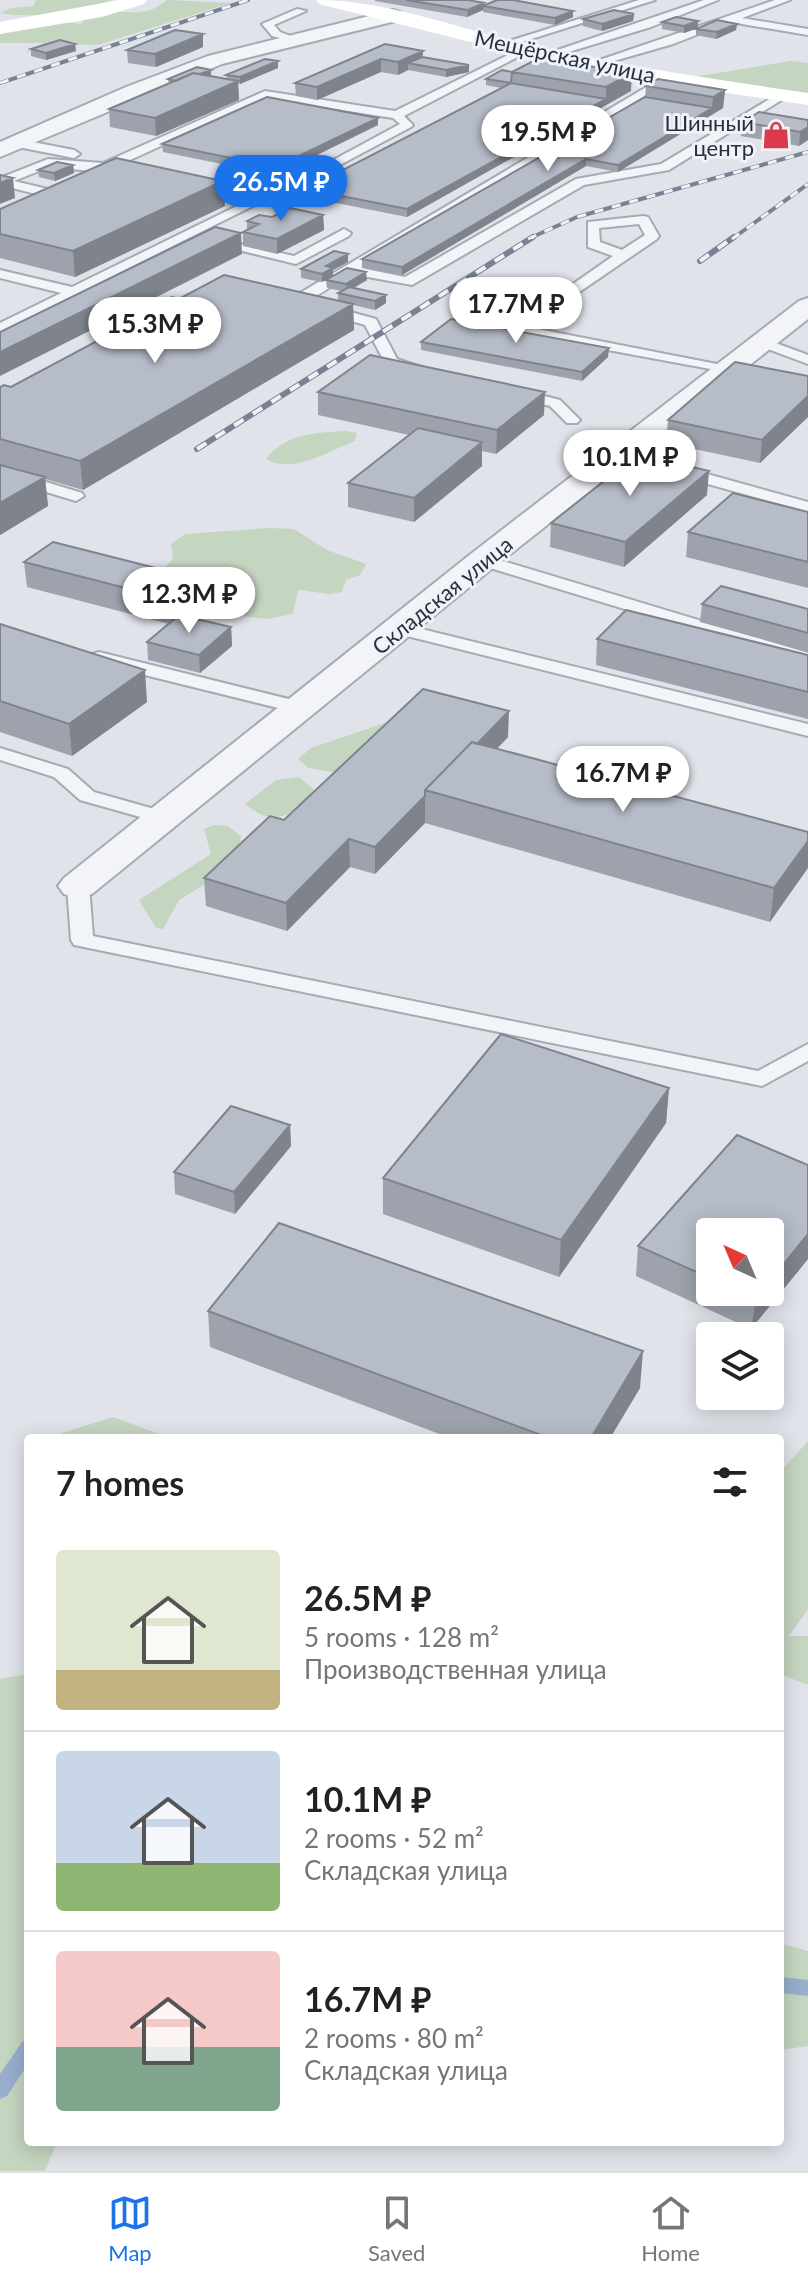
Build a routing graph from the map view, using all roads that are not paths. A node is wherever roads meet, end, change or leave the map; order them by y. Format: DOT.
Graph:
graph roads {
  1 [pos="138,0"];
  2 [pos="650,0"];
  3 [pos="713,0"];
  4 [pos="785,0"];
  5 [pos="337,1"];
  6 [pos="102,11"];
  7 [pos="301,11"];
  8 [pos="393,16"];
  9 [pos="0,19"];
  10 [pos="729,19"];
  11 [pos="0,28"];
  12 [pos="808,32"];
  13 [pos="292,40"];
  14 [pos="505,44"];
  15 [pos="526,50"];
  16 [pos="548,55"];
  17 [pos="593,64"];
  18 [pos="665,79"];
  19 [pos="782,96"];
  20 [pos="808,99"];
  21 [pos="397,115"];
  22 [pos="9,146"];
  23 [pos="109,164"];
  24 [pos="150,177"];
  25 [pos="304,179"];
  26 [pos="79,182"];
  27 [pos="182,183"];
  28 [pos="65,188"];
  29 [pos="52,194"];
  30 [pos="26,205"];
  31 [pos="344,233"];
  32 [pos="186,236"];
  33 [pos="622,255"];
  34 [pos="348,269"];
  35 [pos="0,274"];
  36 [pos="74,292"];
  37 [pos="269,293"];
  38 [pos="296,301"];
  39 [pos="808,306"];
  40 [pos="0,328"];
  41 [pos="762,342"];
  42 [pos="808,360"];
  43 [pos="727,370"];
  44 [pos="435,373"];
  45 [pos="495,388"];
  46 [pos="572,420"];
  47 [pos="621,455"];
  48 [pos="0,473"];
  49 [pos="76,496"];
  50 [pos="808,507"];
  51 [pos="483,560"];
  52 [pos="401,629"];
  53 [pos="98,658"];
  54 [pos="808,659"];
  55 [pos="302,708"];
  56 [pos="808,730"];
  57 [pos="0,754"];
  58 [pos="165,818"];
  59 [pos="78,886"];
  60 [pos="808,1051"];
  1 -- 6 [label="main road"];
  2 -- 14 [label="lane"];
  3 -- 16 [label="lane"];
  4 -- 10 [label="lane"];
  5 -- 8 [label="main road, Мещёрская улица"];
  6 -- 9 [label="main road"];
  6 -- 11 [label="main road"];
  7 -- 13 [label="lane"];
  8 -- 13 [label="street"];
  8 -- 14 [label="main road, Мещёрская улица"];
  10 -- 12 [label="lane"];
  10 -- 17 [label="lane"];
  13 -- 22 [label="street"];
  14 -- 15 [label="main road, Мещёрская улица"];
  15 -- 16 [label="main road, Мещёрская улица"];
  15 -- 21 [label="lane"];
  16 -- 17 [label="main road, Мещёрская улица"];
  17 -- 18 [label="main road, Мещёрская улица"];
  18 -- 19 [label="main road, Мещёрская улица"];
  18 -- 34 [label="lane"];
  19 -- 20 [label="main road, Мещёрская улица"];
  19 -- 34 [label="lane"];
  21 -- 23 [label="lane"];
  21 -- 25 [label="lane"];
  22 -- 23 [label="lane"];
  23 -- 24 [label="lane"];
  23 -- 26 [label="lane"];
  23 -- 29 [label="lane"];
  27 -- 32 [label="lane"];
  28 -- 29 [label="lane"];
  29 -- 30 [label="lane"];
  31 -- 32 [label="lane"];
  32 -- 36 [label="lane"];
  33 -- 43 [label="lane"];
  34 -- 38 [label="lane"];
  35 -- 36 [label="lane"];
  36 -- 40 [label="lane"];
  37 -- 38 [label="lane"];
  38 -- 44 [label="lane"];
  39 -- 41 [label="street, Складская улица"];
  41 -- 42 [label="lane"];
  41 -- 43 [label="street, Складская улица"];
  43 -- 47 [label="street, Складская улица"];
  45 -- 46 [label="lane"];
  47 -- 50 [label="lane"];
  47 -- 51 [label="street, Складская улица"];
  48 -- 49 [label="lane"];
  51 -- 52 [label="street, Складская улица"];
  51 -- 54 [label="lane"];
  52 -- 55 [label="street, Складская улица"];
  52 -- 56 [label="lane"];
  53 -- 55 [label="lane"];
  55 -- 58 [label="street, Складская улица"];
  57 -- 58 [label="lane"];
  58 -- 59 [label="street, Складская улица"];
  59 -- 60 [label="lane"];
}
